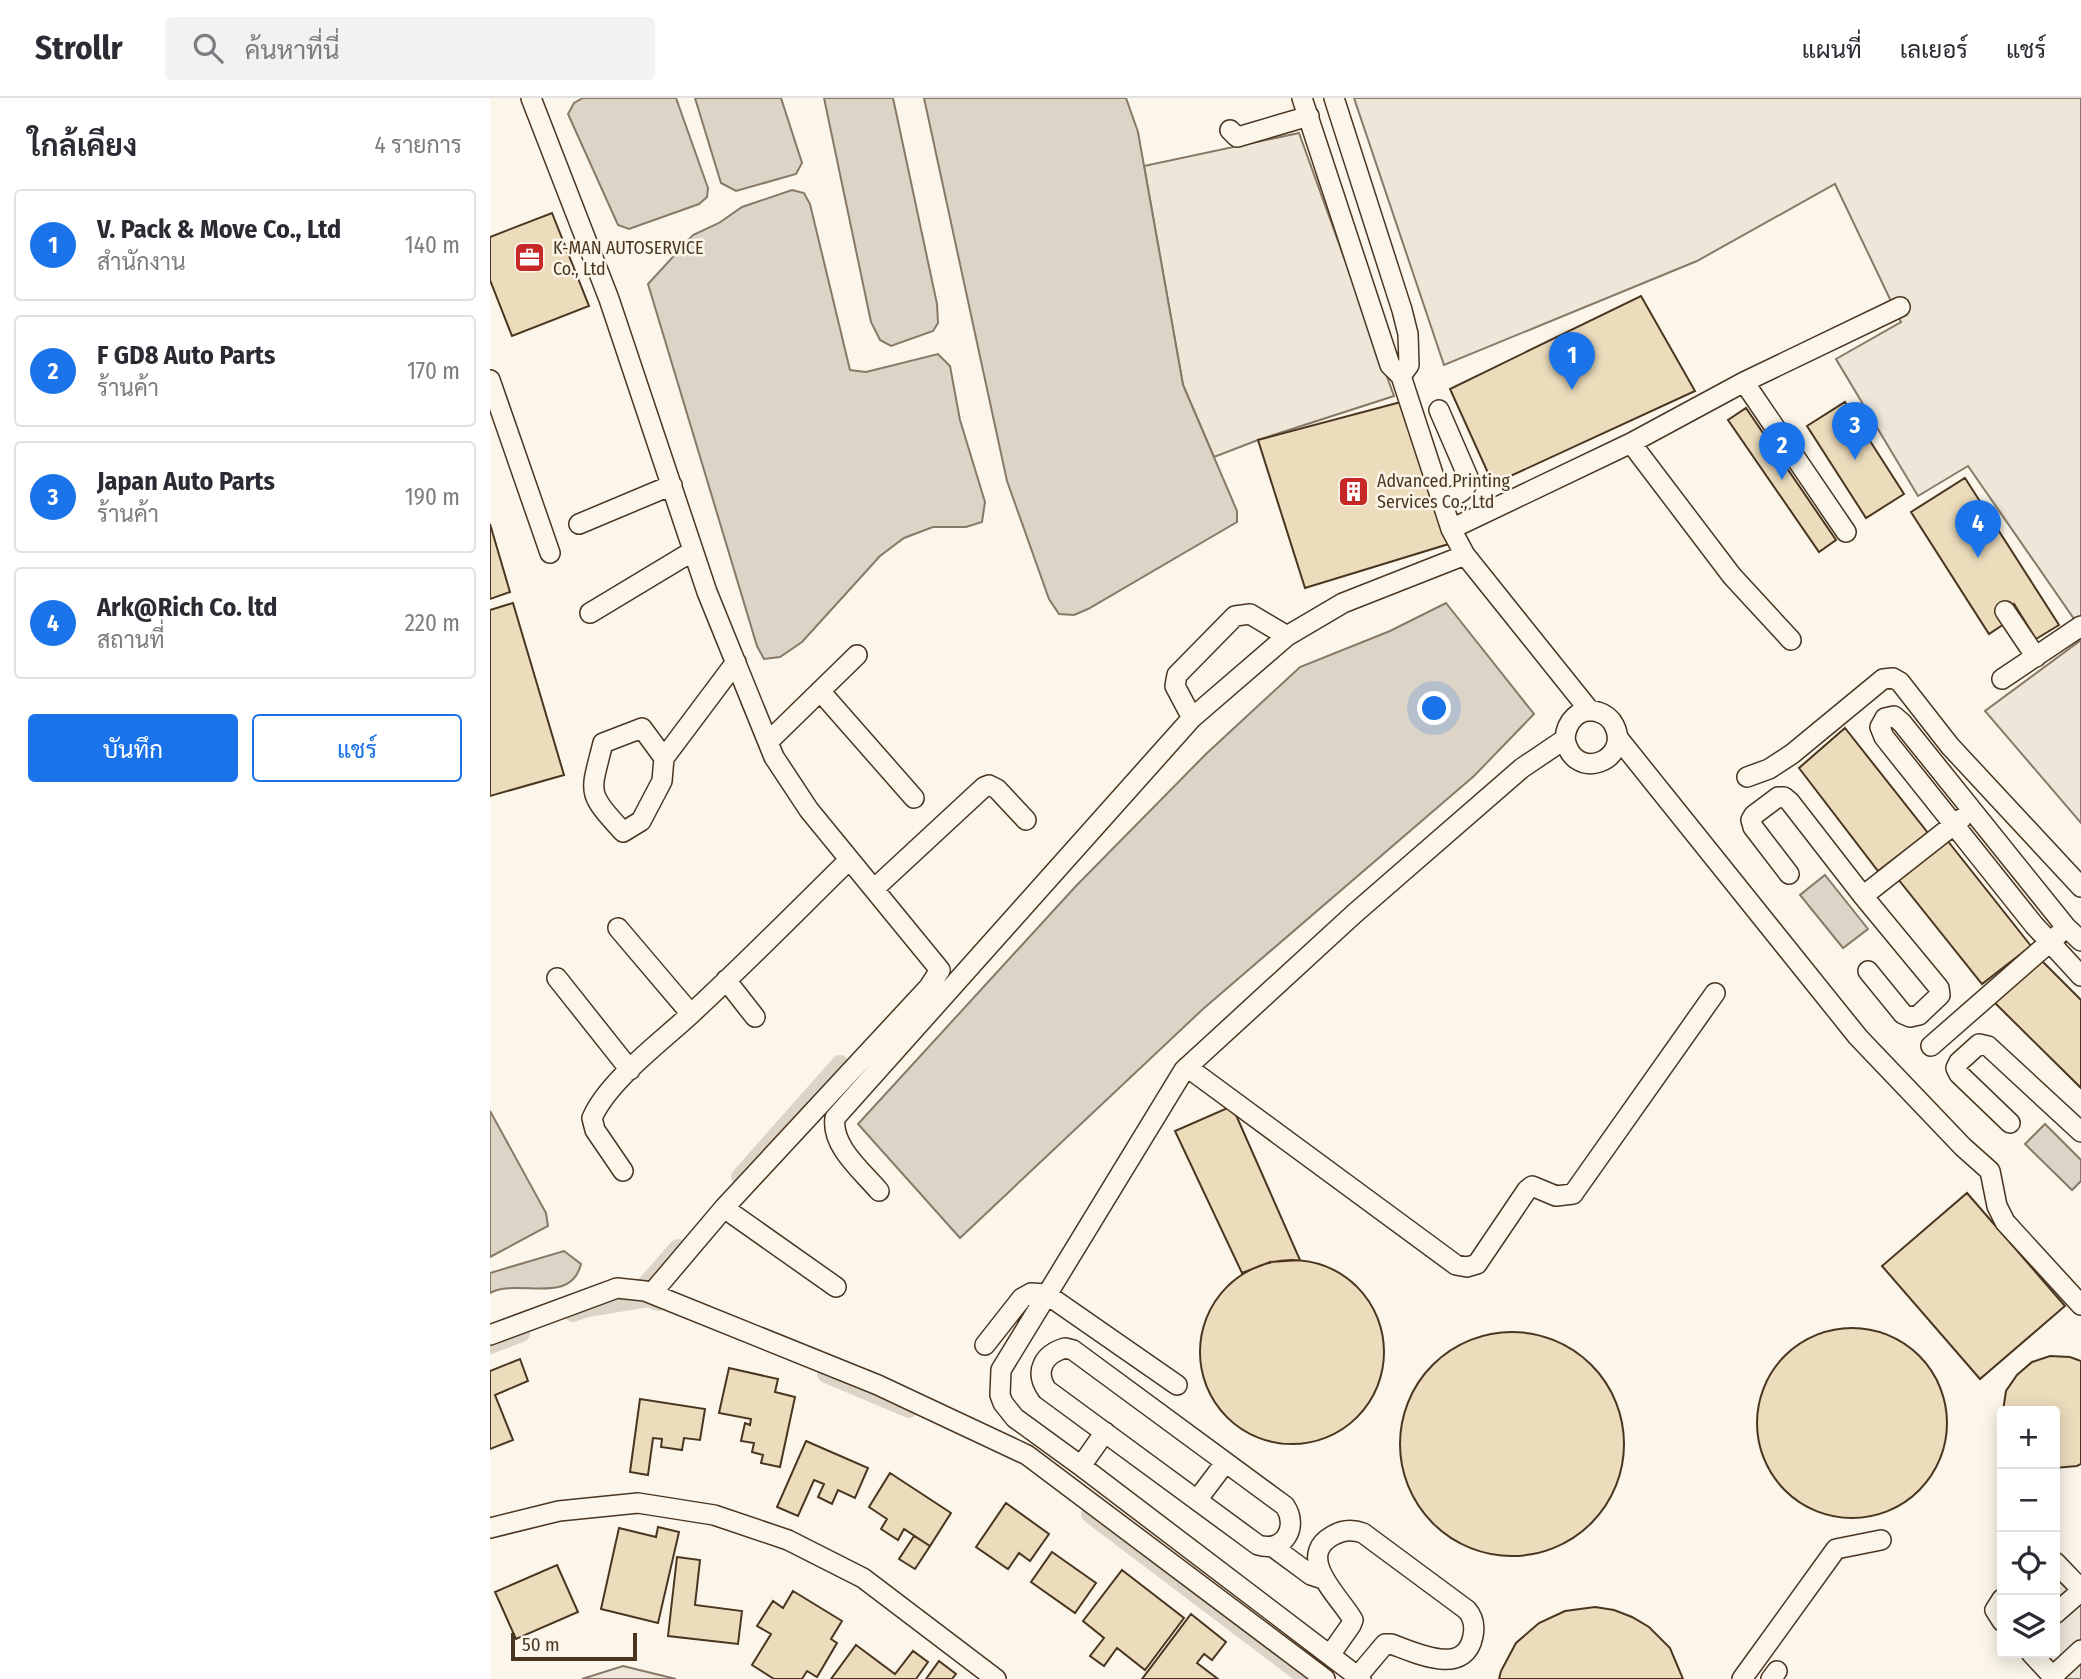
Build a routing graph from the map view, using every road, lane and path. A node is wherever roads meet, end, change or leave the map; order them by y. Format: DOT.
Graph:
graph roads {
  1 [pos="531,98"];
  2 [pos="1334,98"];
  3 [pos="1306,107"];
  4 [pos="1230,130"];
  5 [pos="1900,307"];
  6 [pos="1401,376"];
  7 [pos="490,380"];
  8 [pos="1744,383"];
  9 [pos="1439,410"];
  10 [pos="1631,443"];
  11 [pos="672,485"];
  12 [pos="1442,501"];
  13 [pos="579,524"];
  14 [pos="1451,528"];
  15 [pos="1846,531"];
  16 [pos="693,551"];
  17 [pos="550,553"];
  18 [pos="1465,555"];
  19 [pos="2005,611"];
  20 [pos="590,613"];
  21 [pos="2081,626"];
  22 [pos="1287,636"];
  23 [pos="1791,640"];
  24 [pos="857,655"];
  25 [pos="2036,657"];
  26 [pos="736,662"];
  27 [pos="2003,679"];
  28 [pos="820,691"];
  29 [pos="1590,711"];
  30 [pos="1192,718"];
  31 [pos="1618,738"];
  32 [pos="1564,739"];
  33 [pos="768,743"];
  34 [pos="664,758"];
  35 [pos="1746,777"];
  36 [pos="914,798"];
  37 [pos="1973,809"];
  38 [pos="1026,820"];
  39 [pos="1953,825"];
  40 [pos="849,860"];
  41 [pos="1789,874"];
  42 [pos="2081,887"];
  43 [pos="875,888"];
  44 [pos="1863,896"];
  45 [pos="2066,927"];
  46 [pos="618,928"];
  47 [pos="2081,941"];
  48 [pos="2050,943"];
  49 [pos="1868,971"];
  50 [pos="2081,976"];
  51 [pos="557,978"];
  52 [pos="726,980"];
  53 [pos="1715,993"];
  54 [pos="691,1014"];
  55 [pos="755,1017"];
  56 [pos="1931,1046"];
  57 [pos="1187,1067"];
  58 [pos="630,1070"];
  59 [pos="2011,1123"];
  60 [pos="2081,1132"];
  61 [pos="623,1171"];
  62 [pos="879,1191"];
  63 [pos="724,1208"];
  64 [pos="836,1287"];
  65 [pos="648,1292"];
  66 [pos="1046,1294"];
  67 [pos="2081,1305"];
  68 [pos="490,1335"];
  69 [pos="985,1345"];
  70 [pos="1177,1385"];
  71 [pos="1105,1432"];
  72 [pos="1225,1462"];
  73 [pos="1081,1466"];
  74 [pos="1197,1500"];
  75 [pos="490,1528"];
  76 [pos="1881,1540"];
  77 [pos="1273,1547"];
  78 [pos="2060,1567"];
  79 [pos="1323,1579"];
  80 [pos="2081,1590"];
  81 [pos="2060,1609"];
  82 [pos="2081,1650"];
  83 [pos="1330,1655"];
  84 [pos="2036,1658"];
  85 [pos="1359,1678"];
  86 [pos="2054,1678"];
  87 [pos="996,1679"];
  88 [pos="1325,1679"];
  89 [pos="1742,1679"];
  1 -- 11 [label="street"];
  2 -- 6 [label="street"];
  3 -- 4 [label="street"];
  3 -- 6 [label="street"];
  5 -- 8 [label="street"];
  6 -- 12 [label="street"];
  7 -- 17 [label="street"];
  8 -- 10 [label="street"];
  8 -- 15 [label="street"];
  9 -- 12 [label="street"];
  10 -- 14 [label="street"];
  10 -- 23 [label="street"];
  11 -- 13 [label="street"];
  11 -- 16 [label="street"];
  12 -- 14 [label="street"];
  14 -- 18 [label="street"];
  16 -- 20 [label="street"];
  16 -- 26 [label="street"];
  18 -- 22 [label="street"];
  18 -- 29 [label="street"];
  19 -- 25 [label="street"];
  21 -- 25 [label="street"];
  22 -- 30 [label="street"];
  22 -- 30 [label="street"];
  24 -- 28 [label="street"];
  25 -- 27 [label="street"];
  26 -- 33 [label="street"];
  26 -- 34 [label="street"];
  28 -- 33 [label="street"];
  28 -- 36 [label="street"];
  29 -- 31 [label="street"];
  29 -- 32 [label="street"];
  30 -- 62 [label="street"];
  31 -- 32 [label="street"];
  31 -- 67 [label="street"];
  32 -- 57 [label="street"];
  33 -- 40 [label="street"];
  34 -- 34 [label="street"];
  35 -- 42 [label="street"];
  37 -- 39 [label="street"];
  37 -- 39 [label="street"];
  37 -- 45 [label="street"];
  38 -- 43 [label="street"];
  39 -- 44 [label="street"];
  39 -- 48 [label="street"];
  40 -- 43 [label="street"];
  40 -- 52 [label="street"];
  41 -- 44 [label="street"];
  43 -- 63 [label="street"];
  44 -- 49 [label="street"];
  45 -- 47 [label="street"];
  45 -- 48 [label="street"];
  46 -- 54 [label="street"];
  48 -- 50 [label="street"];
  48 -- 56 [label="street"];
  51 -- 58 [label="street"];
  52 -- 54 [label="street"];
  52 -- 55 [label="street"];
  53 -- 57 [label="street"];
  54 -- 58 [label="street"];
  57 -- 66 [label="street"];
  58 -- 61 [label="street"];
  59 -- 60 [label="street"];
  63 -- 64 [label="street"];
  63 -- 65 [label="street"];
  65 -- 68 [label="street"];
  65 -- 88 [label="street"];
  66 -- 69 [label="street"];
  66 -- 70 [label="street"];
  66 -- 73 [label="street"];
  71 -- 72 [label="street"];
  71 -- 73 [label="street"];
  71 -- 74 [label="street"];
  72 -- 74 [label="street"];
  72 -- 77 [label="street"];
  73 -- 83 [label="street"];
  74 -- 77 [label="street"];
  75 -- 87 [label="street"];
  76 -- 89 [label="street"];
  77 -- 79 [label="street"];
  78 -- 80 [label="street"];
  79 -- 83 [label="street"];
  79 -- 85 [label="street"];
  80 -- 81 [label="street"];
  82 -- 86 [label="street"];
  83 -- 85 [label="street"];
  84 -- 86 [label="street"];
}
